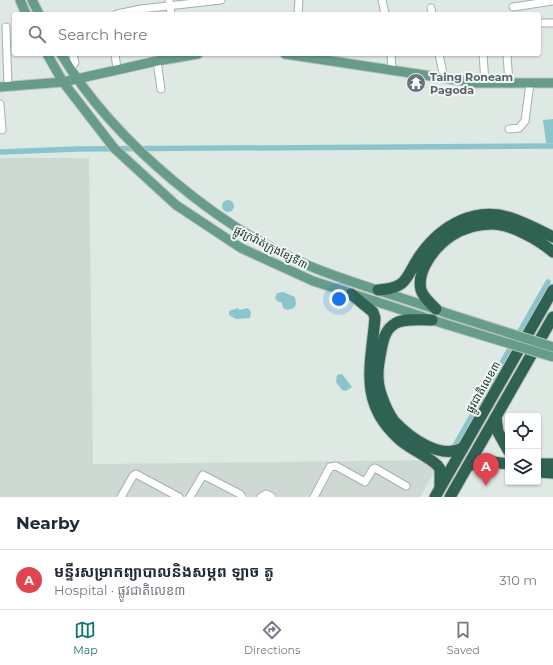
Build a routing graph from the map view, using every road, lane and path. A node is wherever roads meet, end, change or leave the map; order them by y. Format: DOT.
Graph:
graph roads {
  1 [pos="20,0"];
  2 [pos="32,0"];
  3 [pos="215,0"];
  4 [pos="220,0"];
  5 [pos="299,0"];
  6 [pos="382,0"];
  7 [pos="553,2"];
  8 [pos="170,3"];
  9 [pos="521,3"];
  10 [pos="513,7"];
  11 [pos="25,12"];
  12 [pos="37,12"];
  13 [pos="141,12"];
  14 [pos="298,12"];
  15 [pos="385,12"];
  16 [pos="541,23"];
  17 [pos="553,23"];
  18 [pos="6,27"];
  19 [pos="48,56"];
  20 [pos="62,56"];
  21 [pos="73,56"];
  22 [pos="115,56"];
  23 [pos="176,56"];
  24 [pos="302,56"];
  25 [pos="391,56"];
  26 [pos="438,56"];
  27 [pos="482,56"];
  28 [pos="507,56"];
  29 [pos="157,61"];
  30 [pos="70,69"];
  31 [pos="117,69"];
  32 [pos="392,70"];
  33 [pos="444,78"];
  34 [pos="77,79"];
  35 [pos="63,82"];
  36 [pos="485,83"];
  37 [pos="509,83"];
  38 [pos="530,83"];
  39 [pos="553,83"];
  40 [pos="4,87"];
  41 [pos="161,89"];
  42 [pos="0,104"];
  43 [pos="509,129"];
  44 [pos="2,130"];
  45 [pos="553,237"];
  46 [pos="553,252"];
  47 [pos="378,290"];
  48 [pos="553,290"];
  49 [pos="351,294"];
  50 [pos="436,309"];
  51 [pos="553,317"];
  52 [pos="432,320"];
  53 [pos="553,347"];
  54 [pos="553,357"];
  55 [pos="496,417"];
  56 [pos="463,448"];
  57 [pos="507,449"];
  58 [pos="505,464"];
  59 [pos="541,464"];
  60 [pos="553,464"];
  61 [pos="468,466"];
  62 [pos="541,472"];
  63 [pos="553,473"];
  64 [pos="406,486"];
  65 [pos="438,493"];
  66 [pos="175,496"];
  67 [pos="121,497"];
  68 [pos="190,497"];
  69 [pos="242,497"];
  70 [pos="261,497"];
  71 [pos="272,497"];
  72 [pos="314,497"];
  73 [pos="450,497"];
  1 -- 11 [label="main road"];
  2 -- 12 [label="main road"];
  3 -- 4 [label="street"];
  3 -- 8 [label="street"];
  5 -- 14 [label="street"];
  6 -- 15 [label="street"];
  7 -- 9 [label="street"];
  8 -- 13 [label="street"];
  9 -- 10 [label="street"];
  16 -- 17 [label="street"];
  18 -- 40 [label="street"];
  19 -- 35 [label="main road, ផ្លូវក្រវ៉ាត់ក្រុងខ្សែទី៣"];
  20 -- 30 [label="main road, ផ្លូវក្រវ៉ាត់ក្រុងខ្សែទី៣"];
  21 -- 30 [label="street"];
  22 -- 31 [label="street"];
  23 -- 29 [label="main road"];
  24 -- 32 [label="main road"];
  25 -- 32 [label="street"];
  26 -- 33 [label="street"];
  27 -- 36 [label="street"];
  28 -- 37 [label="street"];
  29 -- 31 [label="main road"];
  29 -- 41 [label="street"];
  30 -- 34 [label="main road, ផ្លូវក្រវ៉ាត់ក្រុងខ្សែទី៣"];
  31 -- 34 [label="main road"];
  32 -- 33 [label="main road"];
  33 -- 36 [label="main road"];
  34 -- 35 [label="main road"];
  34 -- 47 [label="main road, ផ្លូវក្រវ៉ាត់ក្រុងខ្សែទី៣"];
  35 -- 40 [label="main road"];
  35 -- 49 [label="main road, ផ្លូវក្រវ៉ាត់ក្រុងខ្សែទី៣"];
  36 -- 37 [label="main road"];
  37 -- 38 [label="main road"];
  38 -- 39 [label="main road"];
  38 -- 43 [label="street"];
  42 -- 44 [label="street"];
  45 -- 47 [label="highway"];
  46 -- 50 [label="highway"];
  47 -- 50 [label="main road, ផ្លូវក្រវ៉ាត់ក្រុងខ្សែទី៣"];
  48 -- 56 [label="highway, ផ្លូវជាតិលេខ៣"];
  49 -- 52 [label="main road, ផ្លូវក្រវ៉ាត់ក្រុងខ្សែទី៣"];
  49 -- 65 [label="highway"];
  50 -- 53 [label="main road, ផ្លូវក្រវ៉ាត់ក្រុងខ្សែទី៣, bridge"];
  51 -- 55 [label="highway"];
  52 -- 54 [label="main road, ផ្លូវក្រវ៉ាត់ក្រុងខ្សែទី៣, bridge"];
  52 -- 56 [label="highway"];
  55 -- 57 [label="highway"];
  55 -- 61 [label="highway"];
  56 -- 65 [label="highway, ផ្លូវជាតិលេខ៣"];
  58 -- 61 [label="highway"];
  59 -- 60 [label="highway"];
  61 -- 73 [label="highway"];
  62 -- 63 [label="highway"];
  64 -- 72 [label="street"];
  66 -- 67 [label="street"];
  68 -- 69 [label="street"];
  70 -- 71 [label="street"];
}
